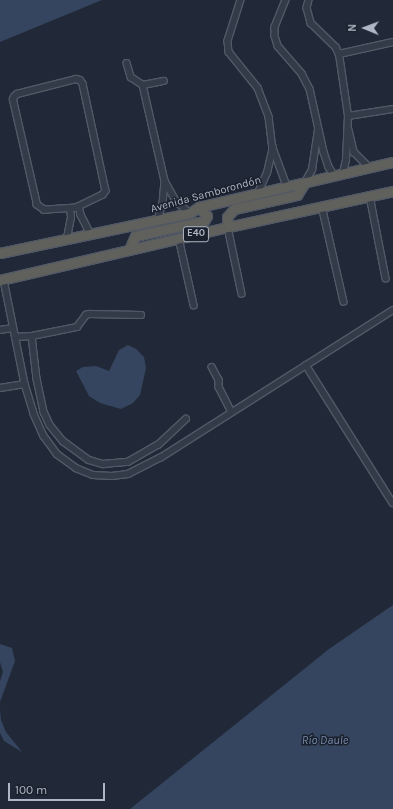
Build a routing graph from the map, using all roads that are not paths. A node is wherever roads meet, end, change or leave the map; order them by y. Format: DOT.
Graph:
graph roads {
  1 [pos="242,0"];
  2 [pos="286,0"];
  3 [pos="309,0"];
  4 [pos="393,42"];
  5 [pos="340,54"];
  6 [pos="127,63"];
  7 [pos="164,81"];
  8 [pos="143,85"];
  9 [pos="393,109"];
  10 [pos="348,116"];
  11 [pos="319,126"];
  12 [pos="348,128"];
  13 [pos="273,148"];
  14 [pos="393,162"];
  15 [pos="369,167"];
  16 [pos="338,174"];
  17 [pos="164,181"];
  18 [pos="305,182"];
  19 [pos="287,186"];
  20 [pos="393,191"];
  21 [pos="258,193"];
  22 [pos="370,196"];
  23 [pos="79,206"];
  24 [pos="322,206"];
  25 [pos="199,207"];
  26 [pos="70,209"];
  27 [pos="190,213"];
  28 [pos="158,220"];
  29 [pos="228,227"];
  30 [pos="90,233"];
  31 [pos="67,238"];
  32 [pos="179,238"];
  33 [pos="129,250"];
  34 [pos="0,253"];
  35 [pos="386,278"];
  36 [pos="2,280"];
  37 [pos="242,294"];
  38 [pos="344,302"];
  39 [pos="194,305"];
  40 [pos="393,310"];
  41 [pos="141,315"];
  42 [pos="13,328"];
  43 [pos="0,330"];
  44 [pos="32,336"];
  45 [pos="15,337"];
  46 [pos="306,365"];
  47 [pos="212,367"];
  48 [pos="25,384"];
  49 [pos="0,388"];
  50 [pos="232,412"];
  51 [pos="186,419"];
  52 [pos="393,503"];
  1 -- 13 [label="street"];
  2 -- 11 [label="street"];
  3 -- 5 [label="street"];
  4 -- 5 [label="street"];
  5 -- 10 [label="street"];
  6 -- 8 [label="street"];
  7 -- 8 [label="street"];
  8 -- 17 [label="street"];
  9 -- 10 [label="street"];
  10 -- 12 [label="street"];
  11 -- 16 [label="street"];
  11 -- 18 [label="street"];
  12 -- 15 [label="street"];
  12 -- 16 [label="street"];
  13 -- 19 [label="street"];
  13 -- 21 [label="street"];
  14 -- 15 [label="highway, Avenida Samborondón / E40"];
  15 -- 16 [label="highway, Avenida Samborondón / E40"];
  16 -- 18 [label="highway, Avenida Samborondón / E40"];
  17 -- 27 [label="street"];
  17 -- 28 [label="street"];
  18 -- 19 [label="highway, Avenida Samborondón / E40"];
  18 -- 29 [label="highway"];
  19 -- 21 [label="highway, Avenida Samborondón / E40"];
  20 -- 22 [label="highway, E40"];
  21 -- 25 [label="highway, Avenida Samborondón / E40"];
  22 -- 24 [label="highway, E40"];
  22 -- 35 [label="street"];
  23 -- 26 [label="street"];
  23 -- 26 [label="street"];
  23 -- 30 [label="street"];
  24 -- 29 [label="highway, E40"];
  24 -- 38 [label="street"];
  25 -- 27 [label="highway, Avenida Samborondón / E40"];
  25 -- 33 [label="highway"];
  26 -- 31 [label="street"];
  27 -- 28 [label="highway, Avenida Samborondón / E40"];
  28 -- 30 [label="highway, Avenida Samborondón / E40"];
  29 -- 32 [label="highway, E40"];
  29 -- 37 [label="street"];
  30 -- 31 [label="highway, Avenida Samborondón / E40"];
  31 -- 34 [label="highway, Avenida Samborondón / E40"];
  32 -- 33 [label="highway, E40"];
  32 -- 39 [label="street"];
  33 -- 36 [label="highway, E40"];
  36 -- 42 [label="street"];
  40 -- 46 [label="street"];
  41 -- 44 [label="street"];
  42 -- 43 [label="street"];
  42 -- 45 [label="street"];
  44 -- 45 [label="street"];
  44 -- 51 [label="street"];
  45 -- 48 [label="street"];
  46 -- 50 [label="street"];
  46 -- 52 [label="street"];
  47 -- 50 [label="street"];
  48 -- 49 [label="street"];
  48 -- 50 [label="street"];
}
